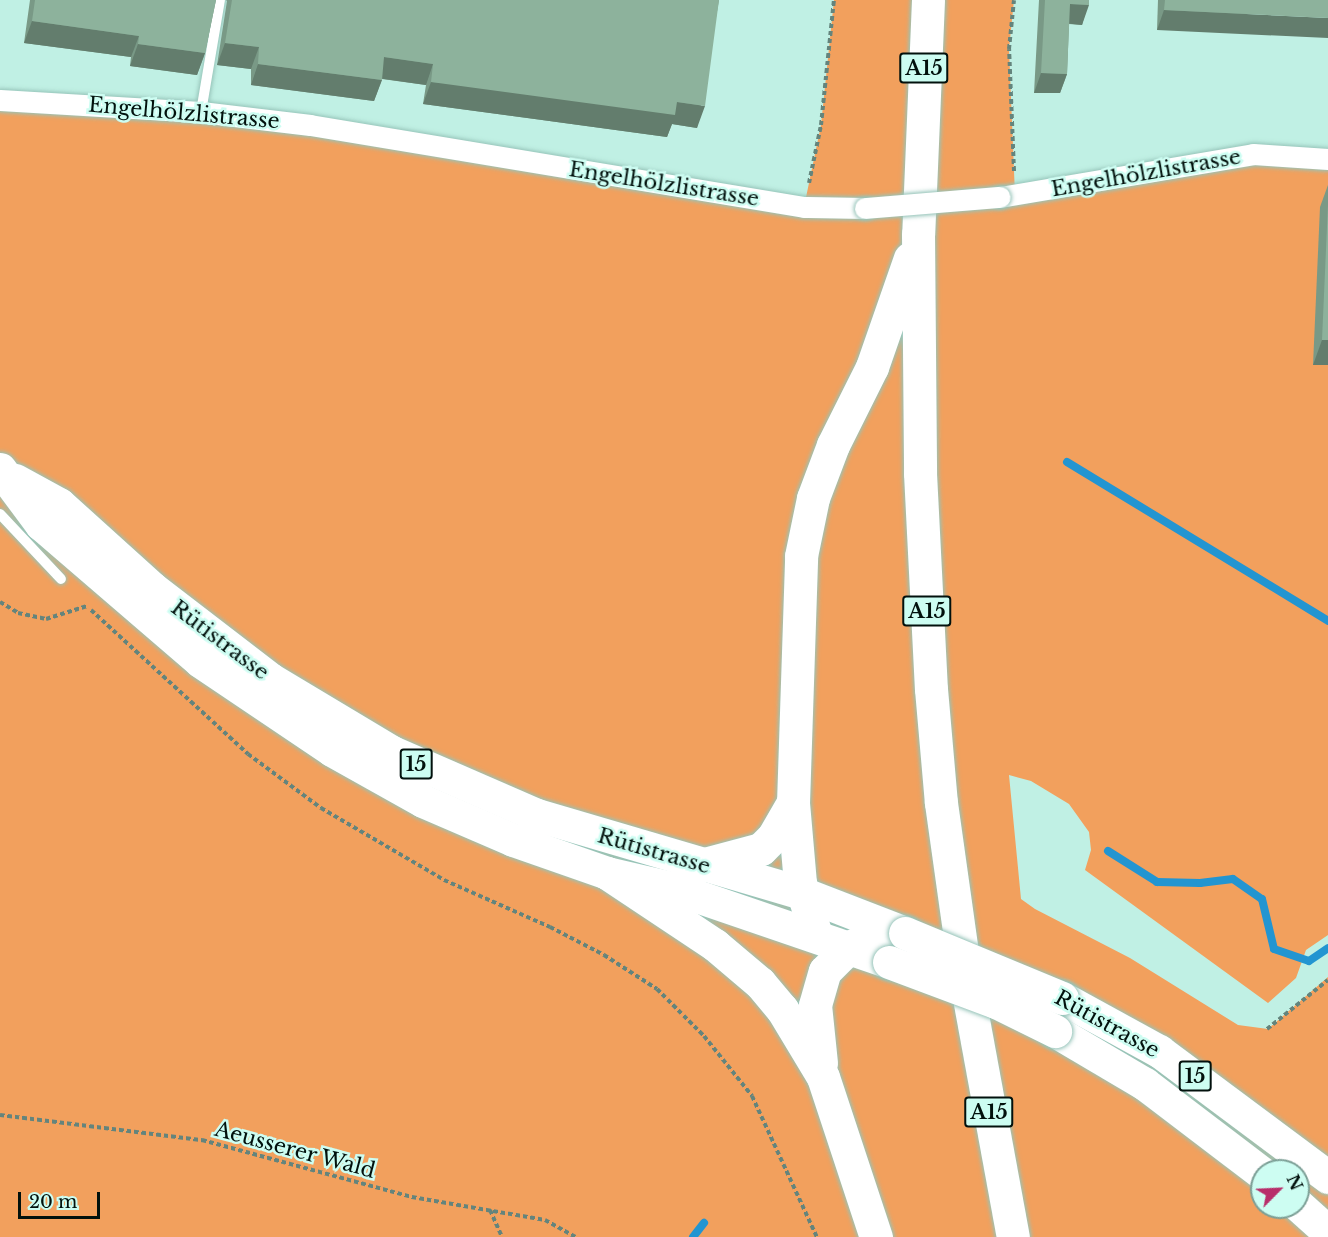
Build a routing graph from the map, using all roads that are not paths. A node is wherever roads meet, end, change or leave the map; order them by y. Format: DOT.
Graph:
graph roads {
  1 [pos="220,0"];
  2 [pos="927,0"];
  3 [pos="0,100"];
  4 [pos="201,112"];
  5 [pos="1328,159"];
  6 [pos="918,234"];
  7 [pos="3,476"];
  8 [pos="0,514"];
  9 [pos="61,579"];
  10 [pos="794,803"];
  11 [pos="701,865"];
  12 [pos="607,873"];
  13 [pos="802,893"];
  14 [pos="816,935"];
  15 [pos="893,939"];
  16 [pos="849,947"];
  17 [pos="823,1077"];
  18 [pos="1250,1164"];
  19 [pos="1328,1177"];
  20 [pos="1310,1216"];
  21 [pos="1328,1232"];
  22 [pos="876,1237"];
  23 [pos="1013,1237"];
  1 -- 4 [label="lane"];
  2 -- 6 [label="main road, A15"];
  3 -- 4 [label="street, Engelhölzlistrasse"];
  4 -- 5 [label="street, Engelhölzlistrasse, bridge"];
  6 -- 10 [label="main road"];
  6 -- 23 [label="main road, A15"];
  7 -- 11 [label="main road, Rütistrasse / 15"];
  7 -- 12 [label="main road, Rütistrasse / 15"];
  8 -- 9 [label="lane"];
  10 -- 11 [label="main road"];
  10 -- 13 [label="main road"];
  11 -- 13 [label="main road, Rütistrasse / 15"];
  12 -- 14 [label="main road, Rütistrasse / 15"];
  12 -- 17 [label="main road"];
  13 -- 14 [label="main road"];
  13 -- 15 [label="main road, Rütistrasse / 15"];
  14 -- 16 [label="main road, Rütistrasse / 15"];
  15 -- 16 [label="main road, Rütistrasse / 15"];
  15 -- 18 [label="main road, Rütistrasse / 15, bridge"];
  15 -- 19 [label="main road, Rütistrasse / 15, bridge"];
  16 -- 17 [label="main road"];
  17 -- 22 [label="main road"];
  20 -- 21 [label="main road"];
}
